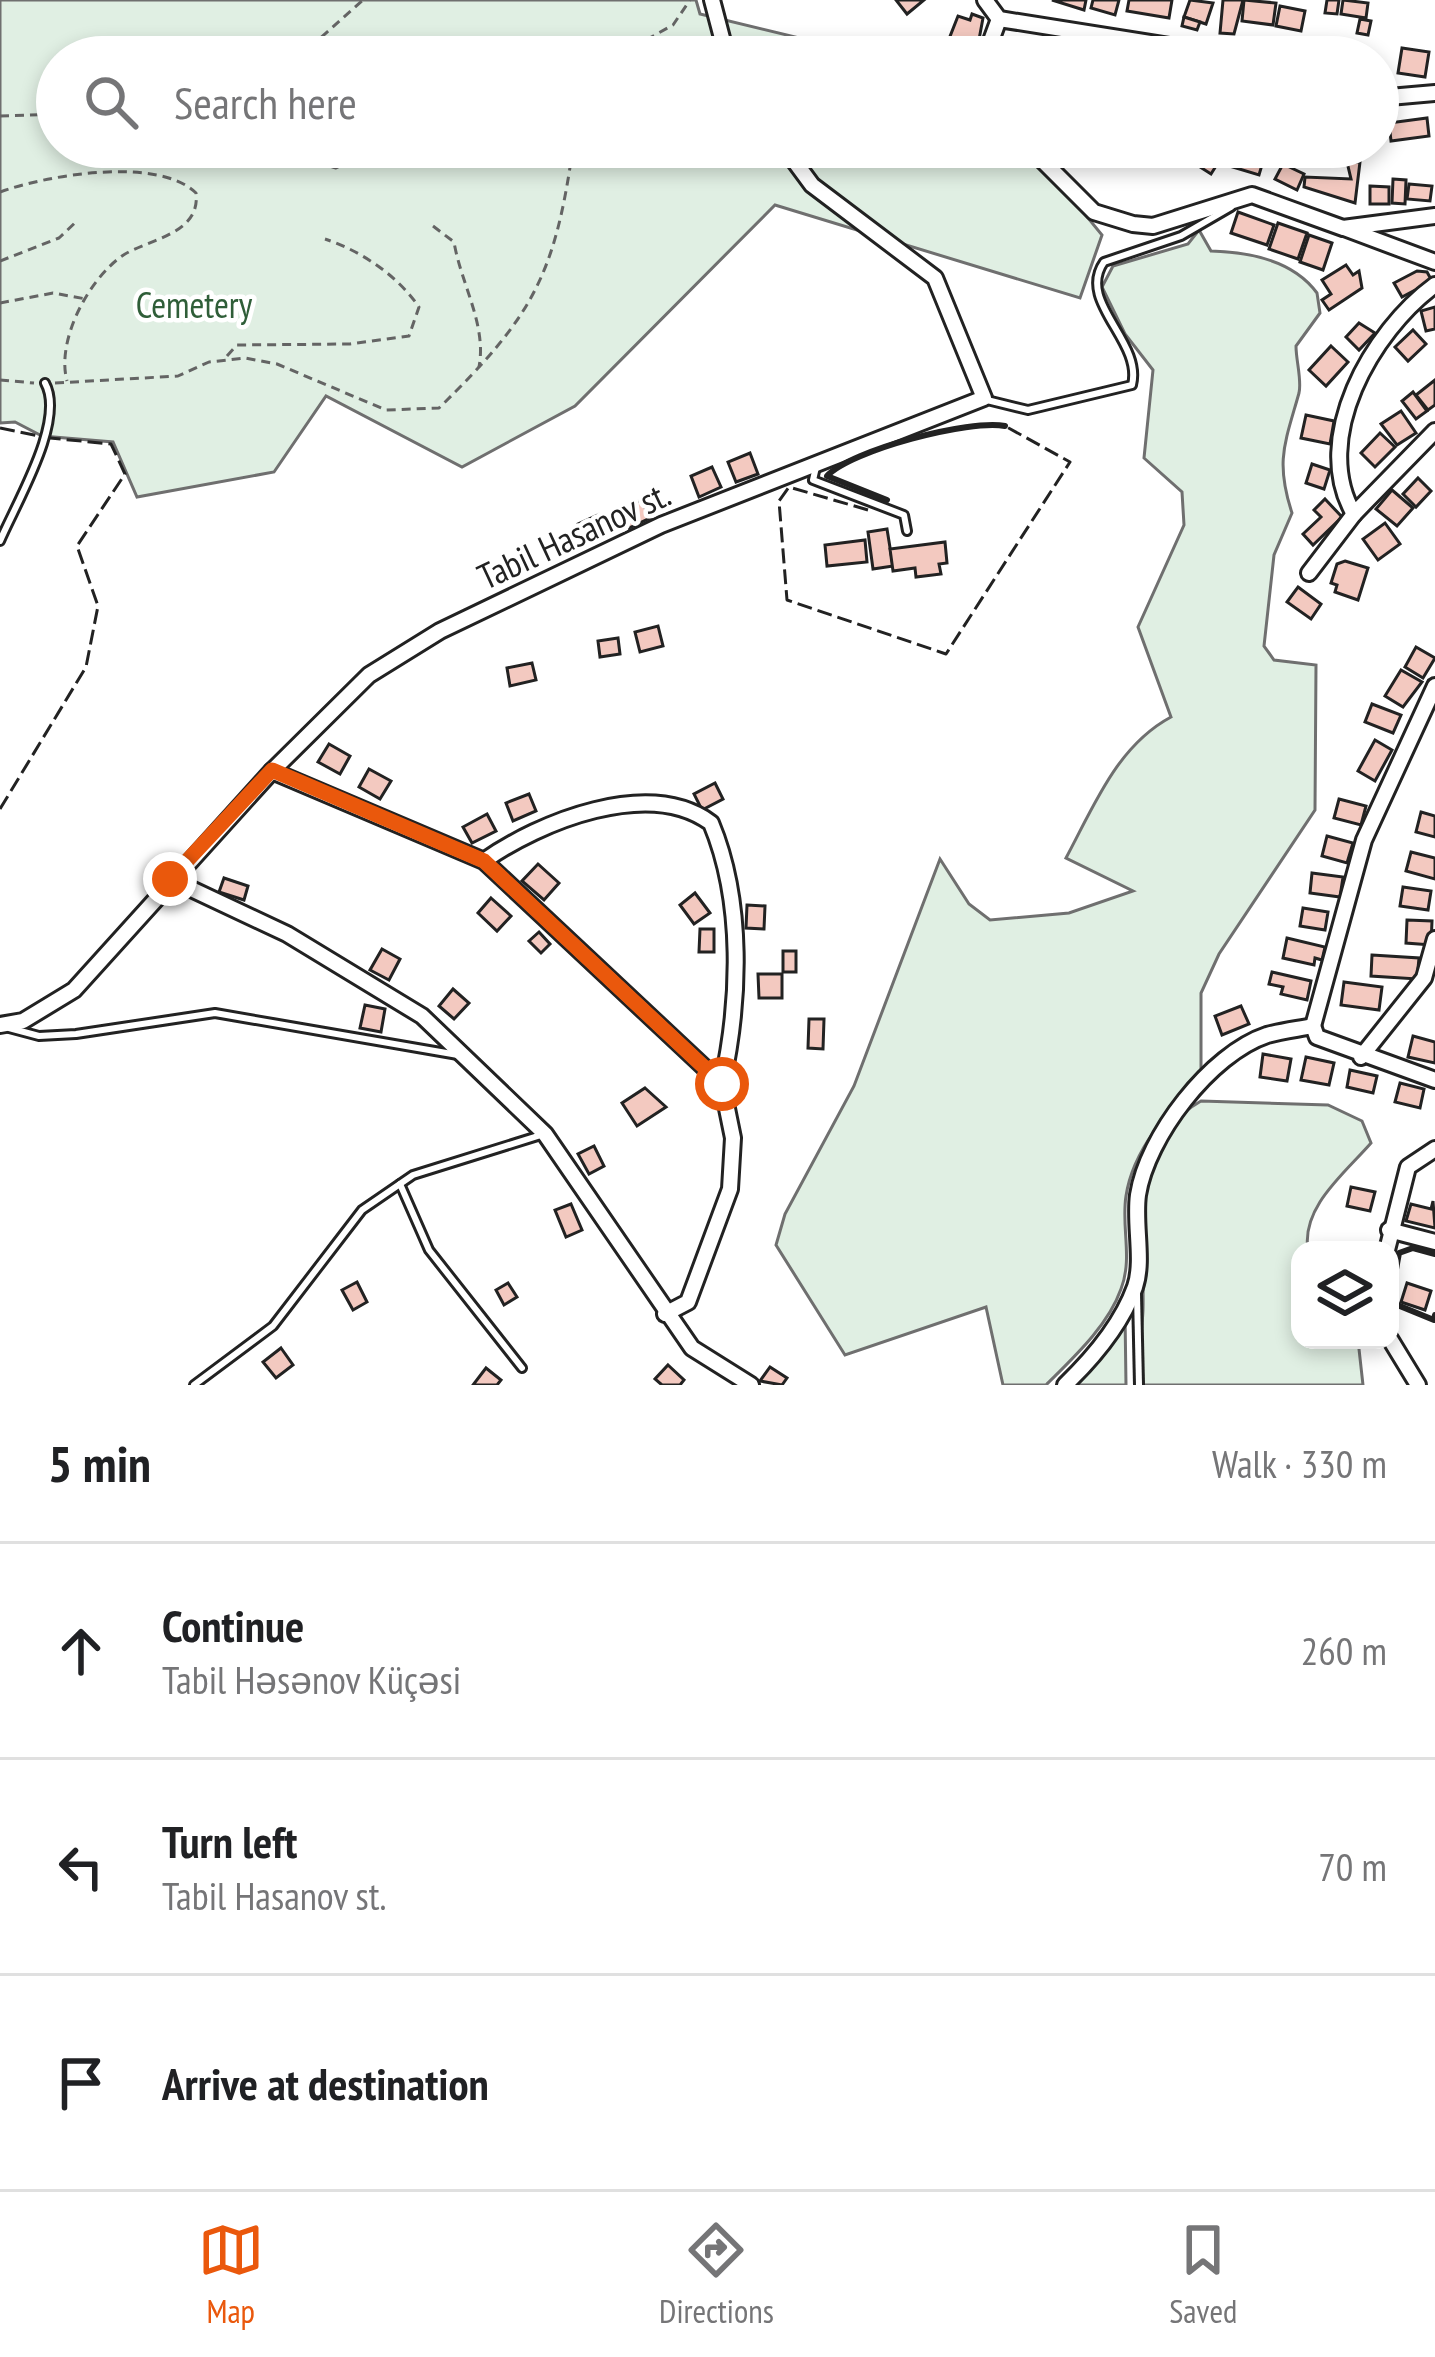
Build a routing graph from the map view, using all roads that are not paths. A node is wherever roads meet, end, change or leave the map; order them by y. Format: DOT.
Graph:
graph roads {
  1 [pos="712,0"];
  2 [pos="985,0"];
  3 [pos="999,19"];
  4 [pos="721,36"];
  5 [pos="993,36"];
  6 [pos="1106,36"];
  7 [pos="1435,93"];
  8 [pos="1399,96"];
  9 [pos="799,168"];
  10 [pos="1050,168"];
  11 [pos="1252,195"];
  12 [pos="1435,216"];
  13 [pos="1343,228"];
  14 [pos="1435,262"];
  15 [pos="1435,284"];
  16 [pos="45,383"];
  17 [pos="983,398"];
  18 [pos="1435,431"];
  19 [pos="821,459"];
  20 [pos="1354,514"];
  21 [pos="907,531"];
  22 [pos="0,541"];
  23 [pos="1309,573"];
  24 [pos="1435,686"];
  25 [pos="272,770"];
  26 [pos="484,861"];
  27 [pos="170,879"];
  28 [pos="1435,939"];
  29 [pos="0,1025"];
  30 [pos="1313,1026"];
  31 [pos="466,1057"];
  32 [pos="1361,1057"];
  33 [pos="1435,1080"];
  34 [pos="722,1084"];
  35 [pos="545,1134"];
  36 [pos="1435,1149"];
  37 [pos="400,1184"];
  38 [pos="1389,1230"];
  39 [pos="1388,1241"];
  40 [pos="1435,1242"];
  41 [pos="1136,1284"];
  42 [pos="665,1314"];
  43 [pos="1396,1349"];
  44 [pos="522,1368"];
  45 [pos="194,1385"];
  46 [pos="751,1385"];
  47 [pos="1065,1385"];
  48 [pos="1139,1385"];
  49 [pos="1418,1385"];
  1 -- 4 [label="street"];
  2 -- 3 [label="street"];
  3 -- 5 [label="street"];
  3 -- 6 [label="street"];
  7 -- 8 [label="street"];
  9 -- 17 [label="street"];
  10 -- 11 [label="street"];
  11 -- 13 [label="street"];
  11 -- 17 [label="lane"];
  12 -- 13 [label="street"];
  13 -- 14 [label="street"];
  15 -- 20 [label="street"];
  16 -- 22 [label="lane"];
  17 -- 19 [label="street, Tabil Hasanov st."];
  18 -- 20 [label="street"];
  19 -- 21 [label="lane"];
  19 -- 25 [label="street, Tabil Hasanov st."];
  20 -- 23 [label="street"];
  24 -- 30 [label="street"];
  25 -- 26 [label="street"];
  25 -- 27 [label="street, Tabil Hasanov st."];
  26 -- 34 [label="street"];
  26 -- 34 [label="street"];
  27 -- 29 [label="street, Tabil Hasanov st."];
  27 -- 31 [label="street"];
  28 -- 32 [label="street"];
  29 -- 31 [label="lane"];
  30 -- 32 [label="street"];
  30 -- 41 [label="street"];
  31 -- 35 [label="street"];
  32 -- 33 [label="street"];
  34 -- 42 [label="street"];
  35 -- 37 [label="lane"];
  35 -- 42 [label="street"];
  36 -- 38 [label="street"];
  37 -- 44 [label="lane"];
  37 -- 45 [label="lane"];
  38 -- 39 [label="street"];
  38 -- 40 [label="street"];
  41 -- 47 [label="street"];
  41 -- 48 [label="lane"];
  42 -- 46 [label="street"];
  43 -- 49 [label="street"];
}
